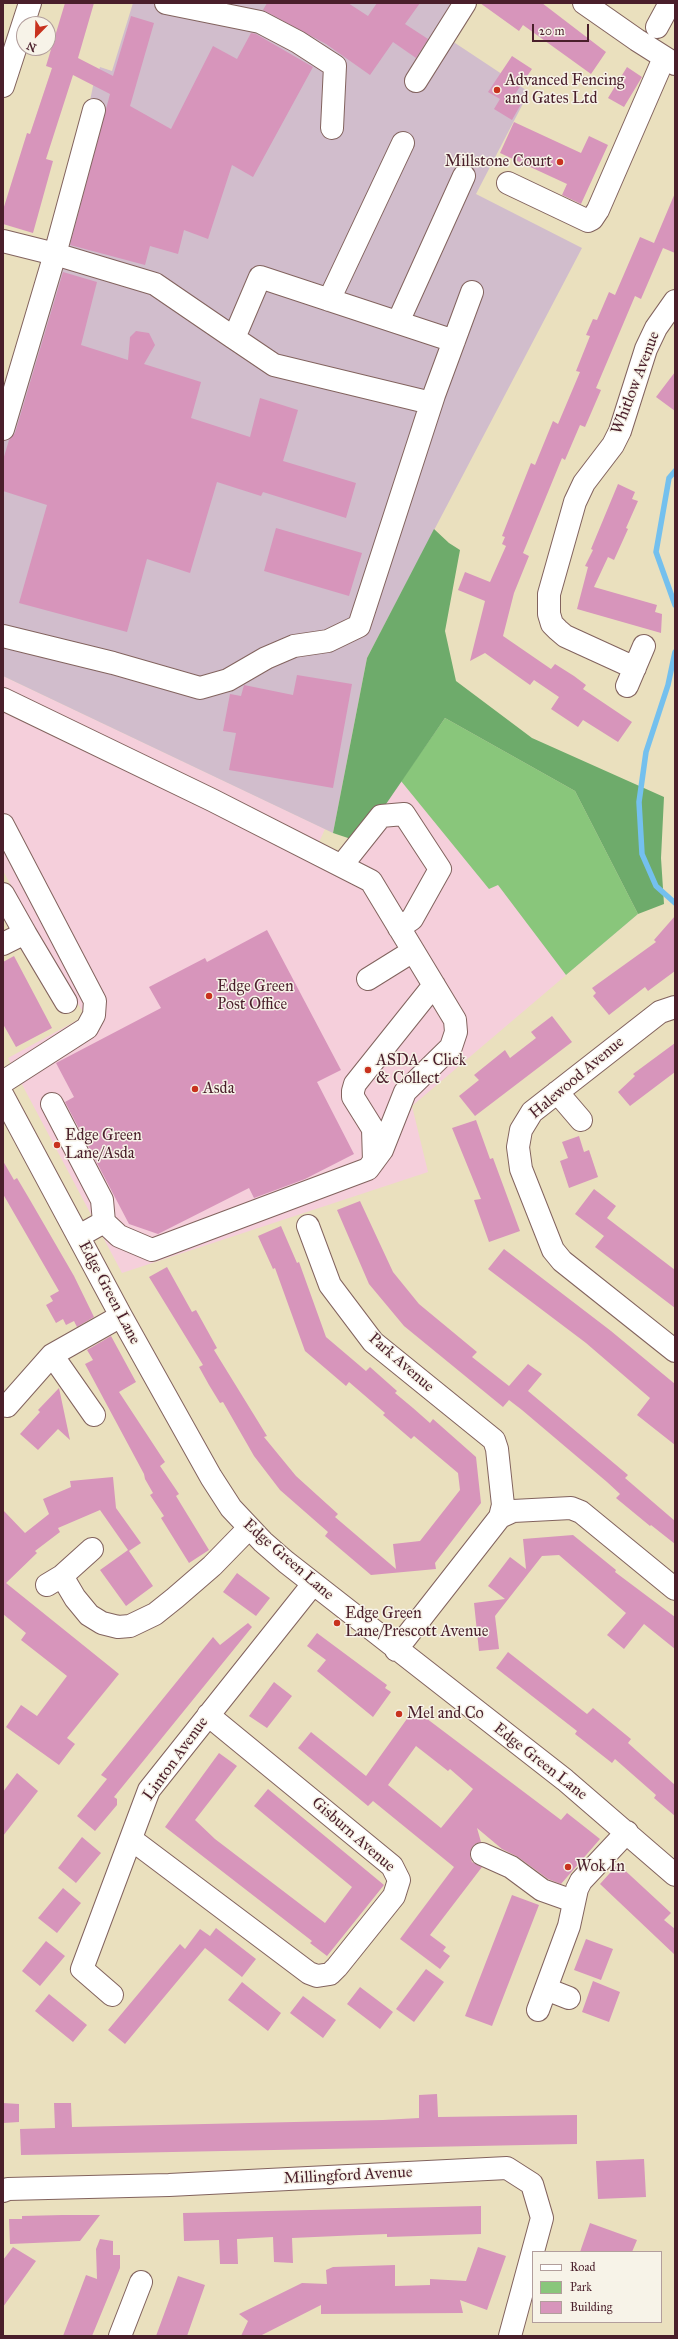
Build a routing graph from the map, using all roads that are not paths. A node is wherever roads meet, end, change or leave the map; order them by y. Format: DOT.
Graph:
graph roads {
  1 [pos="30,3"];
  2 [pos="166,3"];
  3 [pos="465,3"];
  4 [pos="584,3"];
  5 [pos="670,3"];
  6 [pos="658,26"];
  7 [pos="670,61"];
  8 [pos="416,81"];
  9 [pos="3,86"];
  10 [pos="94,110"];
  11 [pos="332,128"];
  12 [pos="403,143"];
  13 [pos="464,176"];
  14 [pos="508,183"];
  15 [pos="3,241"];
  16 [pos="55,254"];
  17 [pos="472,292"];
  18 [pos="329,300"];
  19 [pos="675,301"];
  20 [pos="398,322"];
  21 [pos="234,338"];
  22 [pos="454,341"];
  23 [pos="431,403"];
  24 [pos="3,429"];
  25 [pos="3,636"];
  26 [pos="644,646"];
  27 [pos="3,699"];
  28 [pos="3,825"];
  29 [pos="342,865"];
  30 [pos="3,894"];
  31 [pos="399,928"];
  32 [pos="25,933"];
  33 [pos="3,944"];
  34 [pos="414,951"];
  35 [pos="368,979"];
  36 [pos="434,985"];
  37 [pos="66,1002"];
  38 [pos="675,1007"];
  39 [pos="3,1082"];
  40 [pos="557,1092"];
  41 [pos="3,1096"];
  42 [pos="52,1104"];
  43 [pos="582,1120"];
  44 [pos="374,1161"];
  45 [pos="104,1222"];
  46 [pos="308,1226"];
  47 [pos="79,1236"];
  48 [pos="121,1316"];
  49 [pos="675,1351"];
  50 [pos="52,1355"];
  51 [pos="7,1406"];
  52 [pos="94,1415"];
  53 [pos="500,1516"];
  54 [pos="249,1528"];
  55 [pos="92,1549"];
  56 [pos="313,1584"];
  57 [pos="675,1589"];
  58 [pos="396,1650"];
  59 [pos="208,1715"];
  60 [pos="627,1832"];
  61 [pos="131,1839"];
  62 [pos="482,1854"];
  63 [pos="675,1876"];
  64 [pos="573,1900"];
  65 [pos="546,1990"];
  66 [pos="112,1995"];
  67 [pos="569,1998"];
  68 [pos="538,2010"];
  69 [pos="3,2191"];
  70 [pos="533,2251"];
  71 [pos="532,2255"];
  72 [pos="141,2282"];
  73 [pos="120,2336"];
  74 [pos="510,2336"];
  1 -- 9 [label="street"];
  2 -- 11 [label="street"];
  3 -- 8 [label="street"];
  4 -- 7 [label="street"];
  5 -- 6 [label="street"];
  7 -- 14 [label="street"];
  10 -- 16 [label="street"];
  12 -- 18 [label="street"];
  13 -- 20 [label="street"];
  15 -- 16 [label="street"];
  16 -- 21 [label="street"];
  16 -- 24 [label="street"];
  17 -- 22 [label="street"];
  18 -- 20 [label="street"];
  18 -- 21 [label="street"];
  19 -- 26 [label="street, Whitlow Avenue"];
  20 -- 22 [label="street"];
  21 -- 23 [label="street"];
  22 -- 23 [label="street"];
  23 -- 25 [label="street"];
  27 -- 29 [label="street"];
  28 -- 39 [label="street"];
  29 -- 31 [label="street"];
  29 -- 31 [label="street"];
  30 -- 32 [label="street"];
  31 -- 34 [label="street"];
  32 -- 33 [label="street"];
  32 -- 37 [label="street"];
  34 -- 35 [label="street"];
  34 -- 36 [label="street"];
  36 -- 44 [label="street"];
  36 -- 44 [label="street"];
  38 -- 40 [label="street, Halewood Avenue"];
  40 -- 43 [label="street"];
  40 -- 49 [label="street, Halewood Avenue"];
  41 -- 47 [label="street, Edge Green Lane"];
  42 -- 45 [label="street"];
  44 -- 45 [label="street"];
  45 -- 47 [label="street"];
  46 -- 53 [label="street, Park Avenue"];
  47 -- 48 [label="street, Edge Green Lane"];
  48 -- 50 [label="street"];
  48 -- 54 [label="street, Edge Green Lane"];
  50 -- 51 [label="street"];
  50 -- 52 [label="street"];
  53 -- 57 [label="street"];
  53 -- 58 [label="street"];
  54 -- 55 [label="street"];
  54 -- 56 [label="street, Edge Green Lane"];
  56 -- 58 [label="street, Edge Green Lane"];
  56 -- 59 [label="street, Linton Avenue"];
  58 -- 60 [label="street, Edge Green Lane"];
  59 -- 61 [label="street, Linton Avenue"];
  59 -- 61 [label="street, Gisburn Avenue"];
  60 -- 63 [label="street, Edge Green Lane"];
  60 -- 64 [label="street"];
  61 -- 66 [label="street, Linton Avenue"];
  62 -- 64 [label="street"];
  64 -- 65 [label="street"];
  65 -- 67 [label="street"];
  65 -- 68 [label="street"];
  69 -- 70 [label="street, Millingford Avenue"];
  71 -- 74 [label="street, Millingford Avenue"];
  72 -- 73 [label="street"];
}
